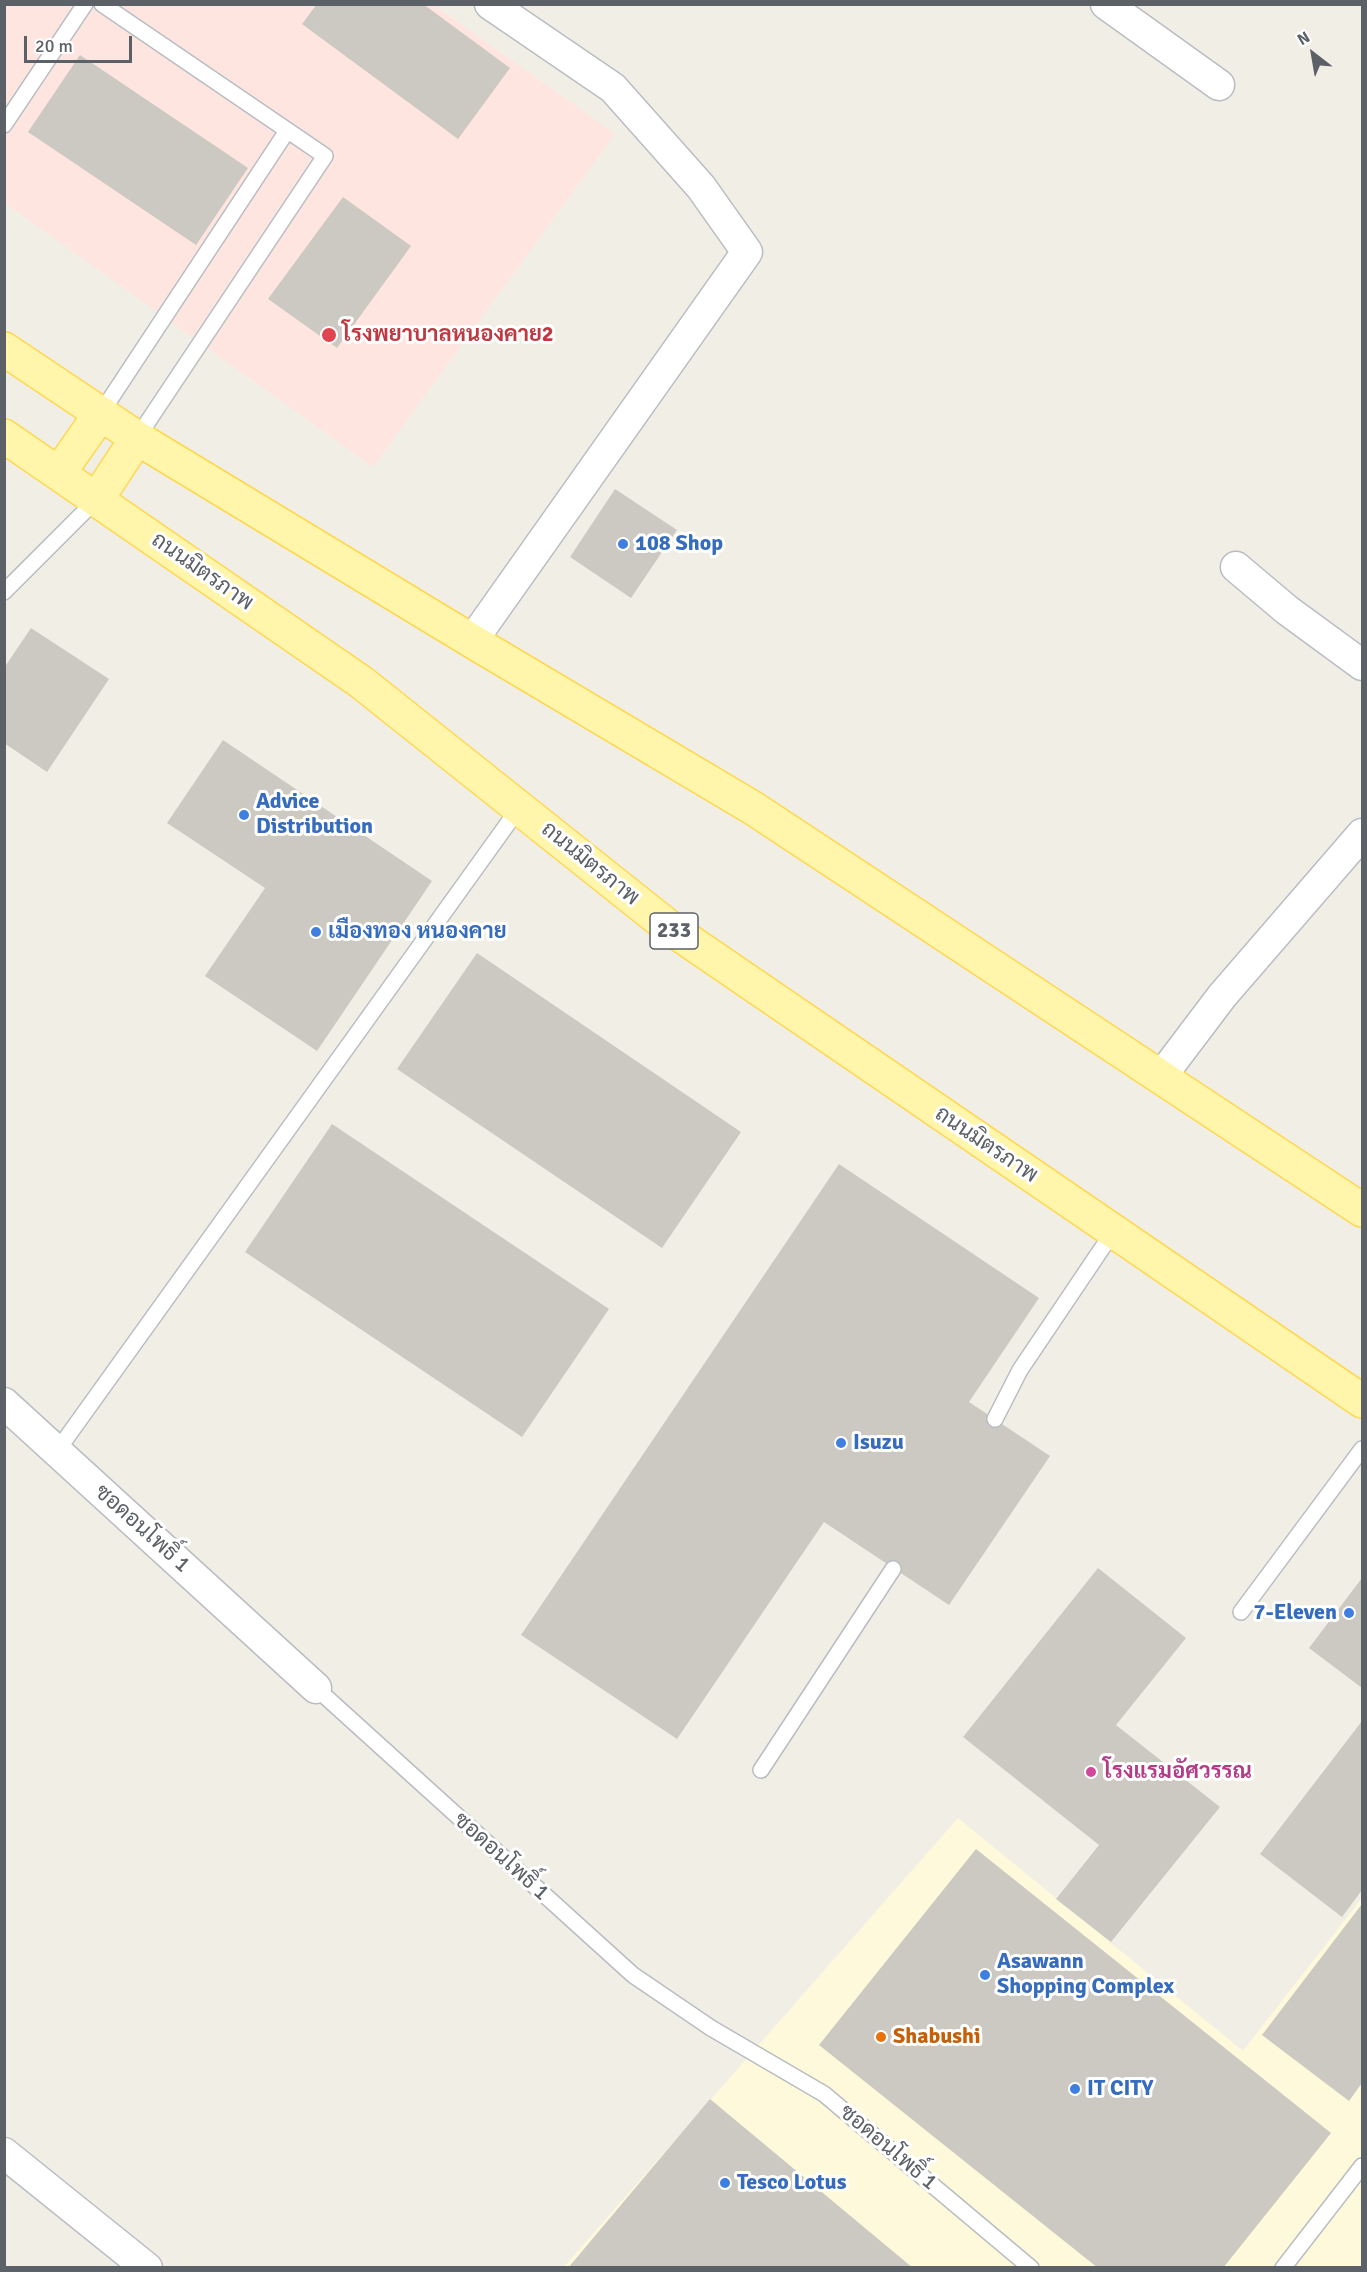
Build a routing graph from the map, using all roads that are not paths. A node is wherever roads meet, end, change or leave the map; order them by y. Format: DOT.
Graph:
graph roads {
  1 [pos="85,4"];
  2 [pos="102,4"];
  3 [pos="490,4"];
  4 [pos="1106,4"];
  5 [pos="1219,85"];
  6 [pos="4,125"];
  7 [pos="287,131"];
  8 [pos="4,326"];
  9 [pos="16,356"];
  10 [pos="101,412"];
  11 [pos="4,436"];
  12 [pos="137,438"];
  13 [pos="59,473"];
  14 [pos="98,499"];
  15 [pos="1236,567"];
  16 [pos="4,592"];
  17 [pos="472,641"];
  18 [pos="1362,665"];
  19 [pos="519,808"];
  20 [pos="1362,834"];
  21 [pos="1160,1078"];
  22 [pos="1362,1210"];
  23 [pos="1113,1232"];
  24 [pos="1362,1401"];
  25 [pos="4,1404"];
  26 [pos="995,1419"];
  27 [pos="1362,1449"];
  28 [pos="57,1452"];
  29 [pos="893,1569"];
  30 [pos="1241,1612"];
  31 [pos="316,1688"];
  32 [pos="761,1770"];
  33 [pos="4,2153"];
  34 [pos="1362,2166"];
  35 [pos="147,2268"];
  36 [pos="1031,2268"];
  37 [pos="1283,2268"];
  1 -- 6 [label="lane"];
  2 -- 7 [label="lane"];
  3 -- 17 [label="street"];
  4 -- 5 [label="street"];
  7 -- 10 [label="lane"];
  7 -- 12 [label="lane"];
  8 -- 9 [label="main road"];
  9 -- 10 [label="main road"];
  10 -- 12 [label="main road"];
  10 -- 13 [label="main road"];
  11 -- 13 [label="main road, ถนนมิตรภาพ / 233"];
  12 -- 14 [label="main road"];
  12 -- 17 [label="main road"];
  13 -- 14 [label="main road, ถนนมิตรภาพ / 233"];
  14 -- 16 [label="lane"];
  14 -- 19 [label="main road, ถนนมิตรภาพ / 233"];
  15 -- 18 [label="street"];
  17 -- 21 [label="main road"];
  19 -- 23 [label="main road, ถนนมิตรภาพ / 233"];
  19 -- 28 [label="lane"];
  20 -- 21 [label="street"];
  21 -- 22 [label="main road"];
  23 -- 24 [label="main road, ถนนมิตรภาพ / 233"];
  23 -- 26 [label="lane"];
  25 -- 28 [label="street, ซอดอนโพธิ์ 1"];
  27 -- 30 [label="lane"];
  28 -- 31 [label="street, ซอดอนโพธิ์ 1"];
  29 -- 32 [label="lane"];
  31 -- 36 [label="lane, ซอดอนโพธิ์ 1"];
  33 -- 35 [label="street"];
  34 -- 37 [label="lane"];
}
